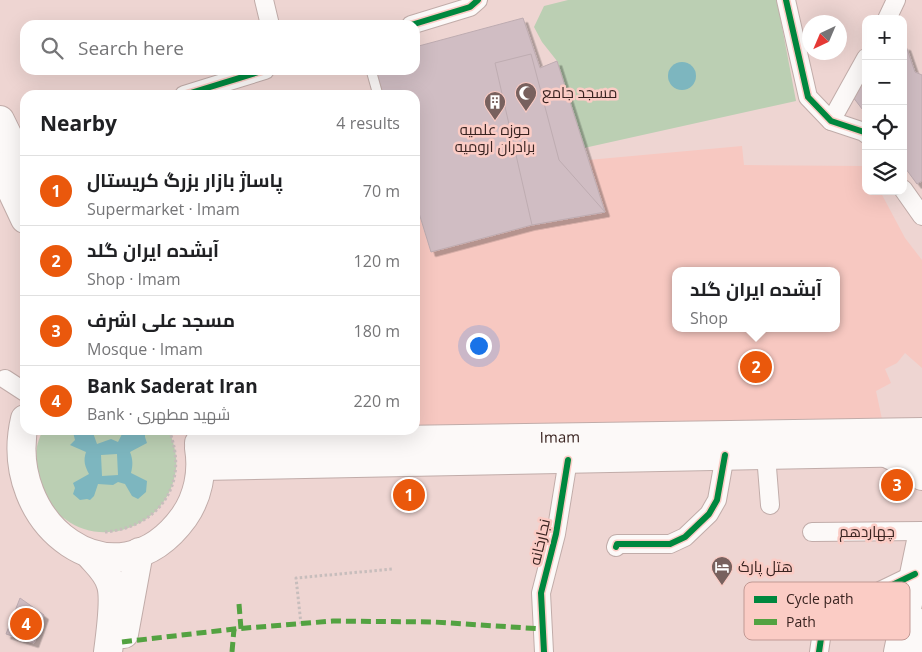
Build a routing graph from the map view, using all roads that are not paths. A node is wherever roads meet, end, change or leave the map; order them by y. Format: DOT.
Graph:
graph roads {
  1 [pos="264,0"];
  2 [pos="478,0"];
  3 [pos="786,0"];
  4 [pos="896,0"];
  5 [pos="890,15"];
  6 [pos="269,20"];
  7 [pos="420,22"];
  8 [pos="865,60"];
  9 [pos="249,75"];
  10 [pos="372,75"];
  11 [pos="200,90"];
  12 [pos="377,90"];
  13 [pos="0,120"];
  14 [pos="831,122"];
  15 [pos="862,131"];
  16 [pos="16,157"];
  17 [pos="20,185"];
  18 [pos="907,195"];
  19 [pos="922,216"];
  20 [pos="5,378"];
  21 [pos="20,388"];
  22 [pos="20,430"];
  23 [pos="922,432"];
  24 [pos="198,446"];
  25 [pos="885,452"];
  26 [pos="922,452"];
  27 [pos="725,455"];
  28 [pos="766,455"];
  29 [pos="7,459"];
  30 [pos="568,460"];
  31 [pos="922,476"];
  32 [pos="770,505"];
  33 [pos="922,531"];
  34 [pos="812,532"];
  35 [pos="922,536"];
  36 [pos="94,544"];
  37 [pos="616,547"];
  38 [pos="139,552"];
  39 [pos="915,574"];
  40 [pos="898,582"];
  41 [pos="910,597"];
  42 [pos="922,621"];
  43 [pos="108,652"];
  44 [pos="121,652"];
  45 [pos="544,652"];
  46 [pos="915,652"];
  1 -- 6 [label="street"];
  2 -- 7 [label="street"];
  3 -- 14 [label="street"];
  4 -- 5 [label="street"];
  8 -- 14 [label="street"];
  9 -- 11 [label="street"];
  10 -- 12 [label="lane"];
  13 -- 16 [label="main road"];
  14 -- 15 [label="street"];
  16 -- 17 [label="main road"];
  18 -- 19 [label="street"];
  20 -- 21 [label="street"];
  22 -- 29 [label="main road"];
  23 -- 24 [label="main road, Imam"];
  24 -- 30 [label="main road, Imam"];
  24 -- 38 [label="main road"];
  25 -- 26 [label="main road, Imam"];
  25 -- 28 [label="main road, Imam"];
  25 -- 31 [label="main road"];
  27 -- 28 [label="main road, Imam"];
  27 -- 30 [label="main road, Imam"];
  27 -- 37 [label="street"];
  28 -- 32 [label="street"];
  29 -- 36 [label="main road"];
  30 -- 45 [label="street, نجارخانه"];
  33 -- 34 [label="street, چهاردهم"];
  35 -- 39 [label="main road"];
  36 -- 38 [label="main road"];
  36 -- 43 [label="main road"];
  38 -- 44 [label="main road"];
  39 -- 40 [label="street"];
  39 -- 41 [label="main road"];
  42 -- 46 [label="main road"];
}
